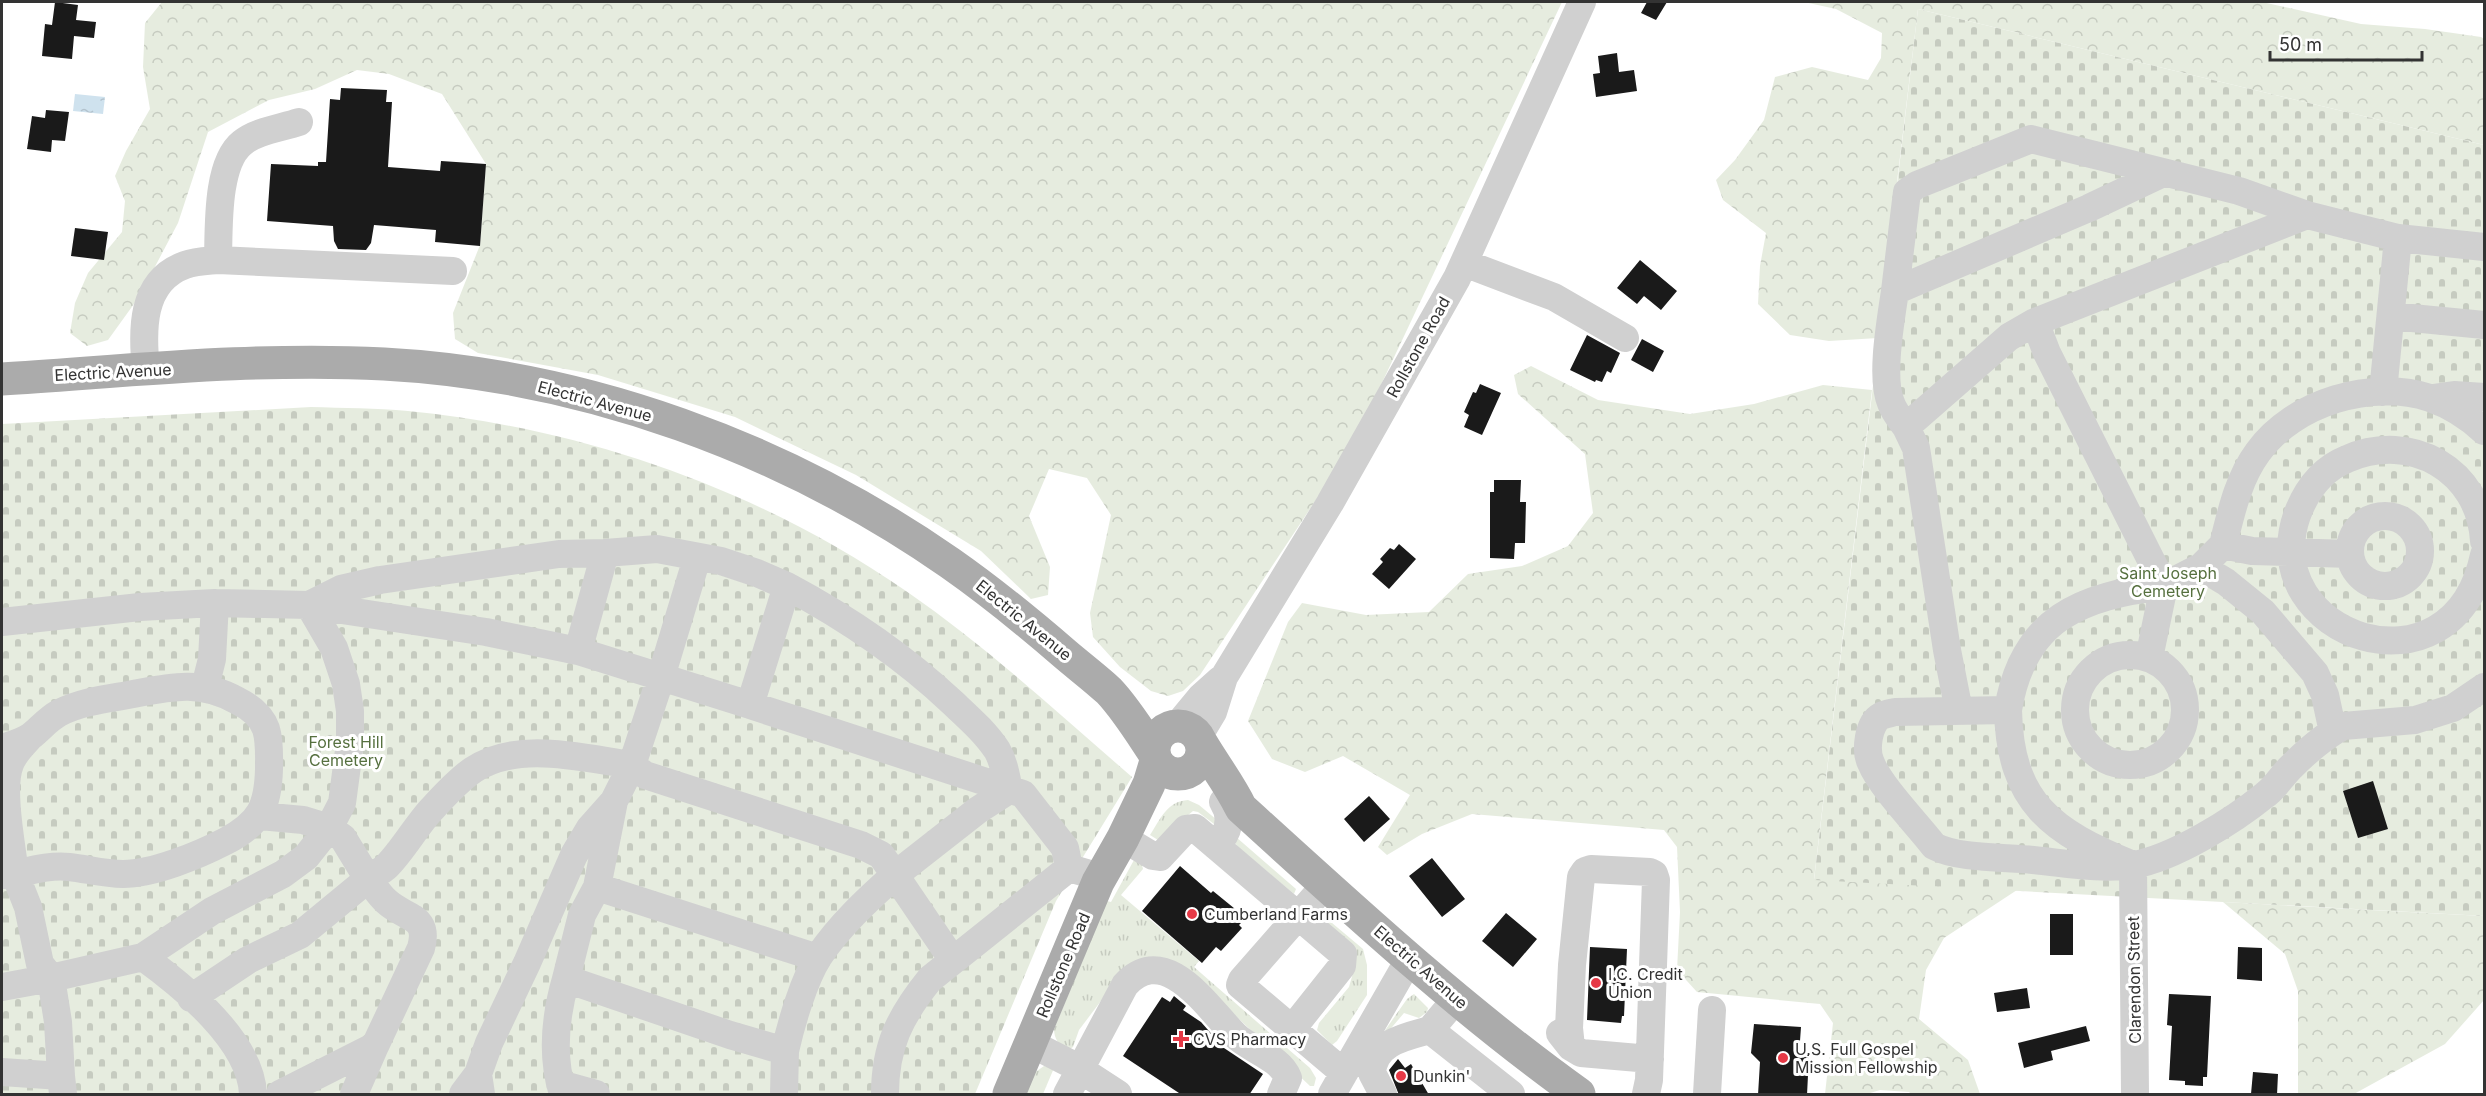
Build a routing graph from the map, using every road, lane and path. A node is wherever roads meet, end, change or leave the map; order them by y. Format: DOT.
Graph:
graph roads {
  1 [pos="1582,2"];
  2 [pos="299,122"];
  3 [pos="2163,173"];
  4 [pos="2307,214"];
  5 [pos="2398,238"];
  6 [pos="2484,247"];
  7 [pos="218,260"];
  8 [pos="1464,262"];
  9 [pos="453,271"];
  10 [pos="1895,291"];
  11 [pos="2391,316"];
  12 [pos="2036,322"];
  13 [pos="2484,326"];
  14 [pos="1625,338"];
  15 [pos="146,370"];
  16 [pos="2,379"];
  17 [pos="2383,392"];
  18 [pos="2484,397"];
  19 [pos="2430,398"];
  20 [pos="1906,427"];
  21 [pos="2484,431"];
  22 [pos="2484,541"];
  23 [pos="2223,545"];
  24 [pos="2292,551"];
  25 [pos="605,553"];
  26 [pos="2350,554"];
  27 [pos="2484,555"];
  28 [pos="697,558"];
  29 [pos="2201,567"];
  30 [pos="787,586"];
  31 [pos="2164,586"];
  32 [pos="215,603"];
  33 [pos="309,605"];
  34 [pos="2,622"];
  35 [pos="578,651"];
  36 [pos="2149,658"];
  37 [pos="661,677"];
  38 [pos="205,687"];
  39 [pos="2484,687"];
  40 [pos="750,705"];
  41 [pos="2008,710"];
  42 [pos="1959,711"];
  43 [pos="2333,732"];
  44 [pos="29,738"];
  45 [pos="2,748"];
  46 [pos="1178,750"];
  47 [pos="632,765"];
  48 [pos="1010,790"];
  49 [pos="614,801"];
  50 [pos="1232,805"];
  51 [pos="260,816"];
  52 [pos="329,828"];
  53 [pos="1123,838"];
  54 [pos="1216,846"];
  55 [pos="2133,865"];
  56 [pos="1069,868"];
  57 [pos="8,874"];
  58 [pos="895,875"];
  59 [pos="1100,878"];
  60 [pos="368,879"];
  61 [pos="1326,884"];
  62 [pos="597,887"];
  63 [pos="1298,915"];
  64 [pos="143,957"];
  65 [pos="818,958"];
  66 [pos="1410,958"];
  67 [pos="952,959"];
  68 [pos="51,978"];
  69 [pos="566,979"];
  70 [pos="2,987"];
  71 [pos="191,998"];
  72 [pos="1457,998"];
  73 [pos="1712,1010"];
  74 [pos="1292,1029"];
  75 [pos="1430,1030"];
  76 [pos="1030,1043"];
  77 [pos="375,1046"];
  78 [pos="1571,1047"];
  79 [pos="784,1051"];
  80 [pos="1650,1059"];
  81 [pos="1080,1069"];
  82 [pos="1544,1070"];
  83 [pos="2,1072"];
  84 [pos="1338,1084"];
  85 [pos="62,1085"];
  86 [pos="474,1088"];
  87 [pos="561,1089"];
  88 [pos="1291,1091"];
  89 [pos="253,1095"];
  90 [pos="280,1095"];
  91 [pos="354,1095"];
  92 [pos="596,1095"];
  93 [pos="784,1095"];
  94 [pos="885,1095"];
  95 [pos="1009,1095"];
  96 [pos="1067,1095"];
  97 [pos="1118,1095"];
  98 [pos="1383,1095"];
  99 [pos="1512,1095"];
  100 [pos="1579,1095"];
  101 [pos="1646,1095"];
  102 [pos="1707,1095"];
  103 [pos="2134,1095"];
  1 -- 8 [label="street, Rollstone Road"];
  2 -- 7 [label="street"];
  3 -- 4 [label="street"];
  3 -- 10 [label="street"];
  3 -- 10 [label="street"];
  4 -- 5 [label="street"];
  4 -- 12 [label="street"];
  5 -- 6 [label="street"];
  5 -- 11 [label="street"];
  7 -- 9 [label="street"];
  7 -- 15 [label="street"];
  8 -- 14 [label="street"];
  8 -- 46 [label="street, Rollstone Road"];
  10 -- 20 [label="street"];
  11 -- 13 [label="street"];
  11 -- 17 [label="street"];
  12 -- 20 [label="street"];
  12 -- 31 [label="street"];
  15 -- 16 [label="main road, Electric Avenue"];
  15 -- 46 [label="main road, Electric Avenue"];
  17 -- 19 [label="street"];
  17 -- 23 [label="street"];
  18 -- 19 [label="street"];
  19 -- 21 [label="street"];
  20 -- 42 [label="street"];
  22 -- 24 [label="street"];
  23 -- 24 [label="street"];
  23 -- 29 [label="street"];
  24 -- 26 [label="street"];
  24 -- 27 [label="street"];
  25 -- 28 [label="street"];
  25 -- 33 [label="street"];
  25 -- 35 [label="street"];
  28 -- 30 [label="street"];
  28 -- 37 [label="street"];
  29 -- 31 [label="street"];
  29 -- 43 [label="street"];
  30 -- 40 [label="street"];
  30 -- 48 [label="street"];
  31 -- 36 [label="street"];
  31 -- 41 [label="street"];
  32 -- 33 [label="street"];
  32 -- 34 [label="street"];
  32 -- 38 [label="street"];
  33 -- 35 [label="street"];
  33 -- 52 [label="street"];
  35 -- 37 [label="street"];
  37 -- 40 [label="street"];
  37 -- 47 [label="street"];
  38 -- 44 [label="street"];
  38 -- 51 [label="street"];
  39 -- 43 [label="street"];
  40 -- 48 [label="street"];
  41 -- 42 [label="street"];
  41 -- 55 [label="street"];
  42 -- 55 [label="street"];
  43 -- 55 [label="street"];
  44 -- 45 [label="street"];
  44 -- 57 [label="street"];
  46 -- 50 [label="main road, Electric Avenue"];
  46 -- 53 [label="main road, Rollstone Road"];
  47 -- 49 [label="street"];
  47 -- 58 [label="street"];
  47 -- 60 [label="street"];
  48 -- 56 [label="street"];
  48 -- 58 [label="street"];
  49 -- 62 [label="street"];
  49 -- 86 [label="street"];
  50 -- 54 [label="street"];
  50 -- 61 [label="main road, Electric Avenue"];
  51 -- 52 [label="street"];
  51 -- 57 [label="street"];
  52 -- 60 [label="street"];
  52 -- 64 [label="street"];
  53 -- 54 [label="street"];
  53 -- 59 [label="main road, Rollstone Road"];
  54 -- 63 [label="street"];
  55 -- 103 [label="street, Clarendon Street"];
  56 -- 59 [label="street"];
  56 -- 67 [label="street"];
  57 -- 68 [label="street"];
  58 -- 65 [label="street"];
  58 -- 67 [label="street"];
  59 -- 76 [label="main road, Rollstone Road"];
  60 -- 71 [label="street"];
  60 -- 77 [label="street"];
  61 -- 63 [label="street"];
  61 -- 66 [label="main road, Electric Avenue"];
  62 -- 65 [label="street"];
  62 -- 69 [label="street"];
  63 -- 74 [label="street"];
  63 -- 74 [label="street"];
  64 -- 68 [label="street"];
  64 -- 71 [label="street"];
  65 -- 79 [label="street"];
  66 -- 72 [label="main road, Electric Avenue"];
  66 -- 84 [label="street"];
  67 -- 94 [label="street"];
  68 -- 70 [label="street"];
  68 -- 85 [label="street"];
  69 -- 79 [label="street"];
  69 -- 87 [label="street"];
  71 -- 89 [label="street"];
  72 -- 75 [label="street"];
  72 -- 82 [label="main road, Electric Avenue"];
  73 -- 102 [label="street"];
  74 -- 84 [label="street"];
  75 -- 98 [label="street"];
  75 -- 99 [label="street"];
  76 -- 81 [label="street"];
  76 -- 95 [label="main road, Rollstone Road"];
  77 -- 90 [label="street"];
  77 -- 91 [label="street"];
  78 -- 80 [label="street"];
  78 -- 80 [label="street"];
  78 -- 82 [label="street"];
  79 -- 93 [label="street"];
  80 -- 101 [label="street"];
  81 -- 88 [label="street"];
  81 -- 96 [label="street"];
  81 -- 97 [label="street"];
  82 -- 99 [label="street"];
  82 -- 100 [label="main road, Electric Avenue"];
  83 -- 85 [label="street"];
  87 -- 92 [label="street"];
}
